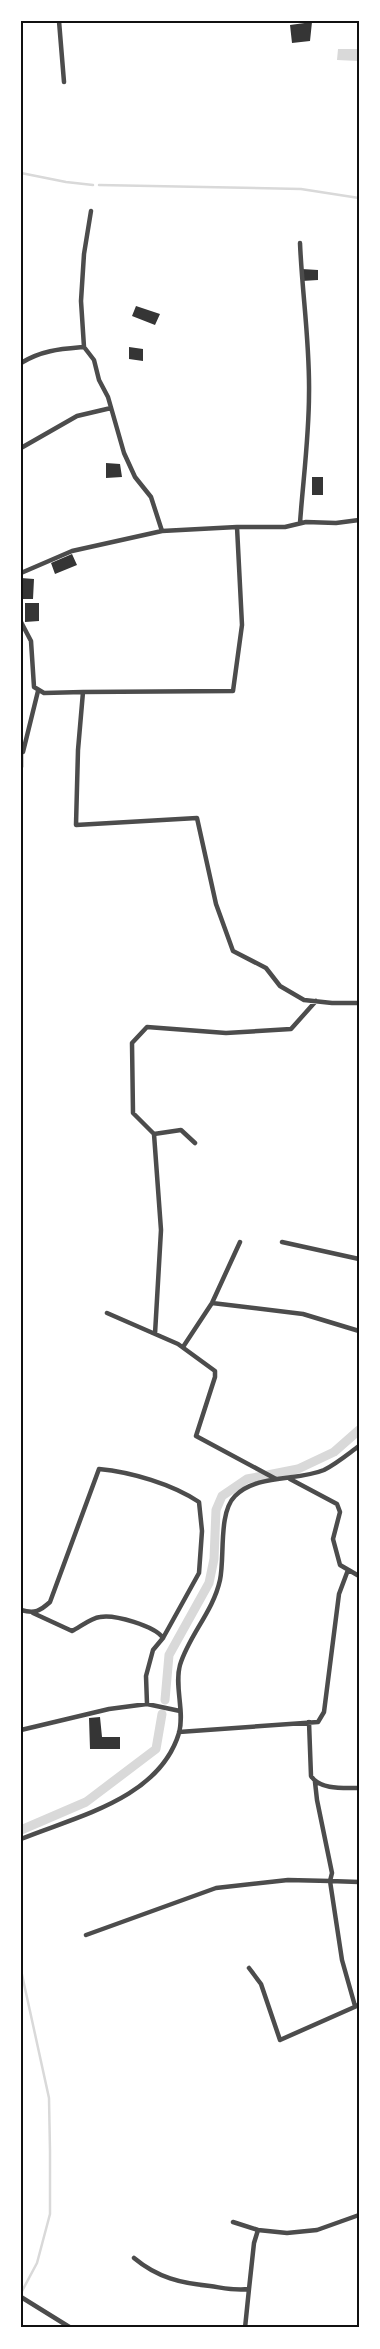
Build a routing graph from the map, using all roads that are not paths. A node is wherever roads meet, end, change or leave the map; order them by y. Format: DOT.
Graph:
graph roads {
  1 [pos="59,21"];
  2 [pos="64,82"];
  3 [pos="91,211"];
  4 [pos="300,243"];
  5 [pos="84,348"];
  6 [pos="21,363"];
  7 [pos="111,408"];
  8 [pos="21,448"];
  9 [pos="359,520"];
  10 [pos="300,523"];
  11 [pos="236,527"];
  12 [pos="162,531"];
  13 [pos="21,573"];
  14 [pos="21,622"];
  15 [pos="38,691"];
  16 [pos="83,692"];
  17 [pos="22,752"];
  18 [pos="21,767"];
  19 [pos="316,1001"];
  20 [pos="359,1003"];
  21 [pos="154,1134"];
  22 [pos="195,1143"];
  23 [pos="240,1242"];
  24 [pos="282,1242"];
  25 [pos="359,1259"];
  26 [pos="212,1303"];
  27 [pos="107,1313"];
  28 [pos="359,1331"];
  29 [pos="155,1334"];
  30 [pos="182,1347"];
  31 [pos="359,1446"];
  32 [pos="276,1479"];
  33 [pos="290,1479"];
  34 [pos="348,1570"];
  35 [pos="359,1576"];
  36 [pos="21,1610"];
  37 [pos="32,1613"];
  38 [pos="163,1638"];
  39 [pos="147,1704"];
  40 [pos="180,1711"];
  41 [pos="310,1722"];
  42 [pos="21,1730"];
  43 [pos="179,1732"];
  44 [pos="315,1782"];
  45 [pos="359,1788"];
  46 [pos="21,1839"];
  47 [pos="330,1881"];
  48 [pos="359,1882"];
  49 [pos="86,1935"];
  50 [pos="249,1968"];
  51 [pos="357,2006"];
  52 [pos="359,2215"];
  53 [pos="232,2222"];
  54 [pos="258,2230"];
  55 [pos="134,2258"];
  56 [pos="249,2290"];
  57 [pos="23,2298"];
  58 [pos="71,2328"];
  59 [pos="245,2328"];
  1 -- 2 [label="street"];
  3 -- 5 [label="street"];
  4 -- 10 [label="street"];
  5 -- 6 [label="street"];
  5 -- 7 [label="street"];
  7 -- 8 [label="street"];
  7 -- 12 [label="street"];
  9 -- 10 [label="street"];
  10 -- 11 [label="street"];
  11 -- 12 [label="street"];
  11 -- 16 [label="street"];
  12 -- 13 [label="street"];
  14 -- 15 [label="street"];
  15 -- 16 [label="street"];
  15 -- 17 [label="street"];
  16 -- 19 [label="street"];
  17 -- 18 [label="street"];
  19 -- 20 [label="street"];
  19 -- 21 [label="street"];
  21 -- 22 [label="street"];
  21 -- 29 [label="street"];
  23 -- 26 [label="street"];
  24 -- 25 [label="street"];
  26 -- 28 [label="street"];
  26 -- 30 [label="street"];
  27 -- 29 [label="street"];
  29 -- 30 [label="street"];
  30 -- 32 [label="street"];
  31 -- 33 [label="street"];
  32 -- 33 [label="street"];
  32 -- 40 [label="street"];
  33 -- 34 [label="street"];
  34 -- 35 [label="street"];
  34 -- 41 [label="street"];
  36 -- 37 [label="street"];
  37 -- 38 [label="street"];
  37 -- 38 [label="street"];
  38 -- 39 [label="street"];
  39 -- 40 [label="street"];
  39 -- 42 [label="street"];
  40 -- 43 [label="street"];
  41 -- 43 [label="street"];
  41 -- 44 [label="street"];
  43 -- 46 [label="street"];
  44 -- 45 [label="street"];
  44 -- 47 [label="street"];
  47 -- 48 [label="street"];
  47 -- 49 [label="street"];
  47 -- 51 [label="street"];
  50 -- 51 [label="street"];
  52 -- 54 [label="street"];
  53 -- 54 [label="street"];
  54 -- 56 [label="street"];
  55 -- 56 [label="street"];
  56 -- 59 [label="street"];
  57 -- 58 [label="street"];
}
